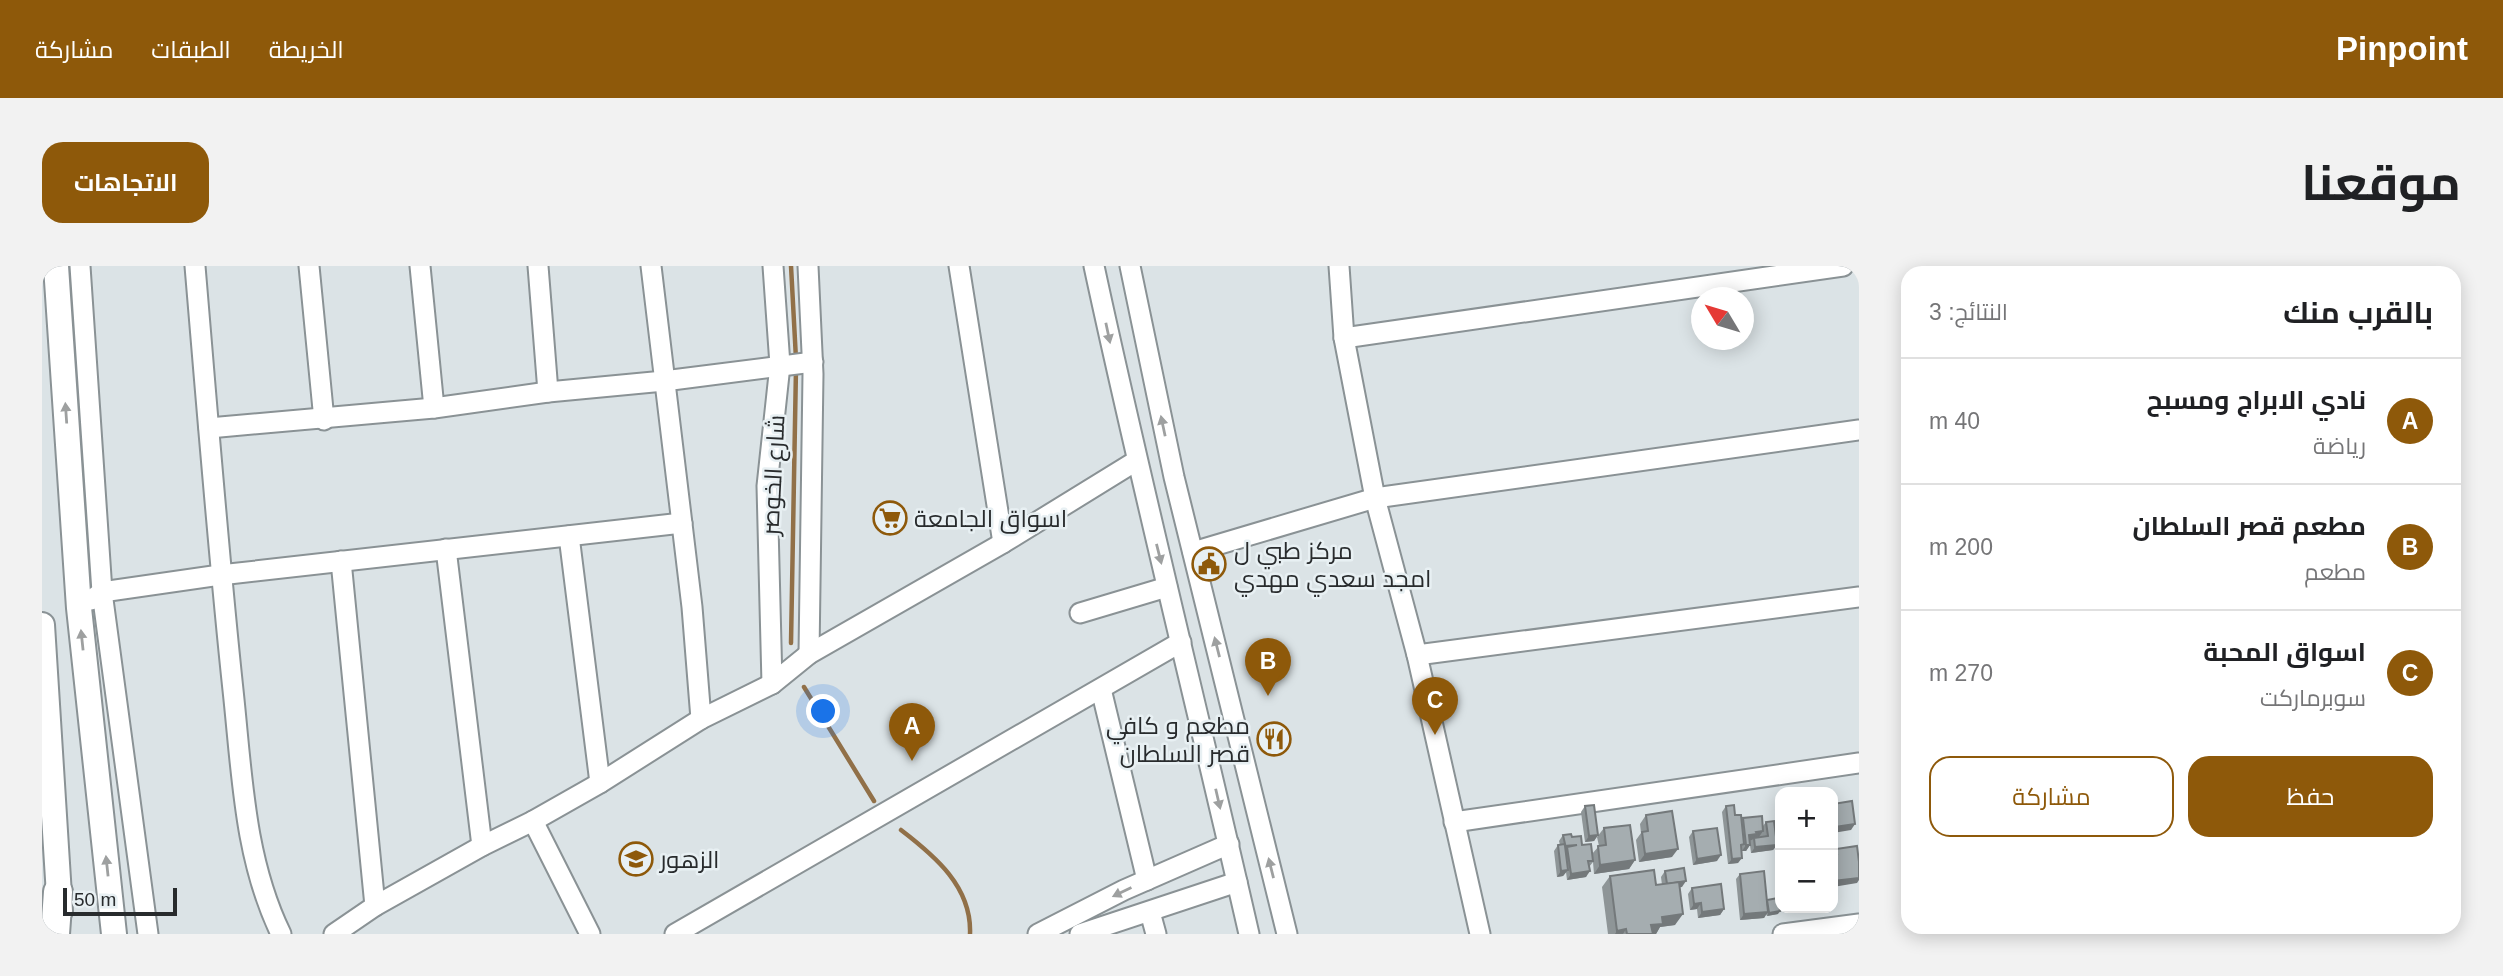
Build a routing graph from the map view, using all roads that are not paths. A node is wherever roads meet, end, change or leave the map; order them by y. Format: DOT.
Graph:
graph roads {
  1 [pos="56,266"];
  2 [pos="80,266"];
  3 [pos="195,266"];
  4 [pos="309,266"];
  5 [pos="420,266"];
  6 [pos="538,266"];
  7 [pos="651,266"];
  8 [pos="773,266"];
  9 [pos="808,266"];
  10 [pos="959,266"];
  11 [pos="1094,266"];
  12 [pos="1130,266"];
  13 [pos="1339,266"];
  14 [pos="1843,266"];
  15 [pos="1344,338"];
  16 [pos="813,362"];
  17 [pos="780,365"];
  18 [pos="664,381"];
  19 [pos="548,392"];
  20 [pos="434,408"];
  21 [pos="324,420"];
  22 [pos="209,428"];
  23 [pos="1859,430"];
  24 [pos="1136,461"];
  25 [pos="1375,498"];
  26 [pos="682,523"];
  27 [pos="569,536"];
  28 [pos="1003,543"];
  29 [pos="446,549"];
  30 [pos="1193,552"];
  31 [pos="341,561"];
  32 [pos="220,575"];
  33 [pos="1167,587"];
  34 [pos="102,592"];
  35 [pos="1859,597"];
  36 [pos="79,608"];
  37 [pos="1080,614"];
  38 [pos="42,619"];
  39 [pos="42,625"];
  40 [pos="1181,642"];
  41 [pos="809,654"];
  42 [pos="1417,655"];
  43 [pos="772,684"];
  44 [pos="1101,689"];
  45 [pos="701,719"];
  46 [pos="1859,763"];
  47 [pos="600,783"];
  48 [pos="533,821"];
  49 [pos="1454,822"];
  50 [pos="1229,844"];
  51 [pos="482,846"];
  52 [pos="1147,880"];
  53 [pos="1237,882"];
  54 [pos="58,892"];
  55 [pos="374,906"];
  56 [pos="1150,912"];
  57 [pos="1859,924"];
  58 [pos="55,934"];
  59 [pos="63,934"];
  60 [pos="114,934"];
  61 [pos="148,934"];
  62 [pos="281,934"];
  63 [pos="334,934"];
  64 [pos="590,934"];
  65 [pos="675,934"];
  66 [pos="1038,934"];
  67 [pos="1080,934"];
  68 [pos="1156,934"];
  69 [pos="1249,934"];
  70 [pos="1287,934"];
  71 [pos="1480,934"];
  72 [pos="1783,934"];
  36 -- 1 [label="main road, one-way"];
  2 -- 34 [label="street"];
  3 -- 22 [label="street"];
  4 -- 21 [label="street"];
  5 -- 20 [label="street"];
  6 -- 19 [label="street"];
  7 -- 18 [label="street"];
  8 -- 17 [label="street, شارع الخوصر"];
  9 -- 16 [label="street"];
  10 -- 28 [label="street"];
  11 -- 24 [label="street, one-way"];
  30 -- 12 [label="street, one-way"];
  13 -- 15 [label="street"];
  14 -- 15 [label="street"];
  15 -- 25 [label="street"];
  16 -- 17 [label="street"];
  16 -- 41 [label="street"];
  17 -- 18 [label="street"];
  17 -- 43 [label="street, شارع الخوصر"];
  18 -- 19 [label="street"];
  18 -- 26 [label="street"];
  19 -- 20 [label="street"];
  20 -- 21 [label="street"];
  21 -- 22 [label="street"];
  22 -- 32 [label="street"];
  23 -- 25 [label="street"];
  24 -- 28 [label="street"];
  24 -- 33 [label="street, one-way"];
  25 -- 30 [label="street"];
  25 -- 42 [label="street"];
  26 -- 27 [label="street"];
  26 -- 45 [label="street"];
  27 -- 29 [label="street"];
  27 -- 47 [label="street"];
  28 -- 41 [label="street"];
  29 -- 31 [label="street"];
  29 -- 51 [label="street"];
  70 -- 30 [label="street, one-way"];
  31 -- 32 [label="street"];
  31 -- 55 [label="street"];
  32 -- 34 [label="street"];
  32 -- 62 [label="street"];
  33 -- 37 [label="street"];
  33 -- 40 [label="street"];
  34 -- 36 [label="street"];
  34 -- 61 [label="street"];
  35 -- 42 [label="street"];
  36 -- 38 [label="main road"];
  60 -- 36 [label="main road, one-way"];
  39 -- 54 [label="main road"];
  40 -- 44 [label="street"];
  40 -- 50 [label="street, one-way"];
  41 -- 43 [label="street"];
  42 -- 49 [label="street"];
  43 -- 45 [label="street"];
  44 -- 52 [label="street"];
  44 -- 65 [label="street"];
  45 -- 47 [label="street"];
  46 -- 49 [label="street"];
  47 -- 48 [label="street"];
  48 -- 51 [label="street"];
  48 -- 64 [label="street"];
  49 -- 71 [label="street"];
  50 -- 52 [label="street"];
  50 -- 53 [label="street"];
  51 -- 55 [label="street"];
  52 -- 66 [label="street, one-way"];
  53 -- 56 [label="street"];
  53 -- 69 [label="street"];
  54 -- 58 [label="highway"];
  54 -- 59 [label="main road"];
  55 -- 63 [label="street"];
  56 -- 67 [label="street"];
  56 -- 68 [label="street"];
  57 -- 72 [label="street"];
}
